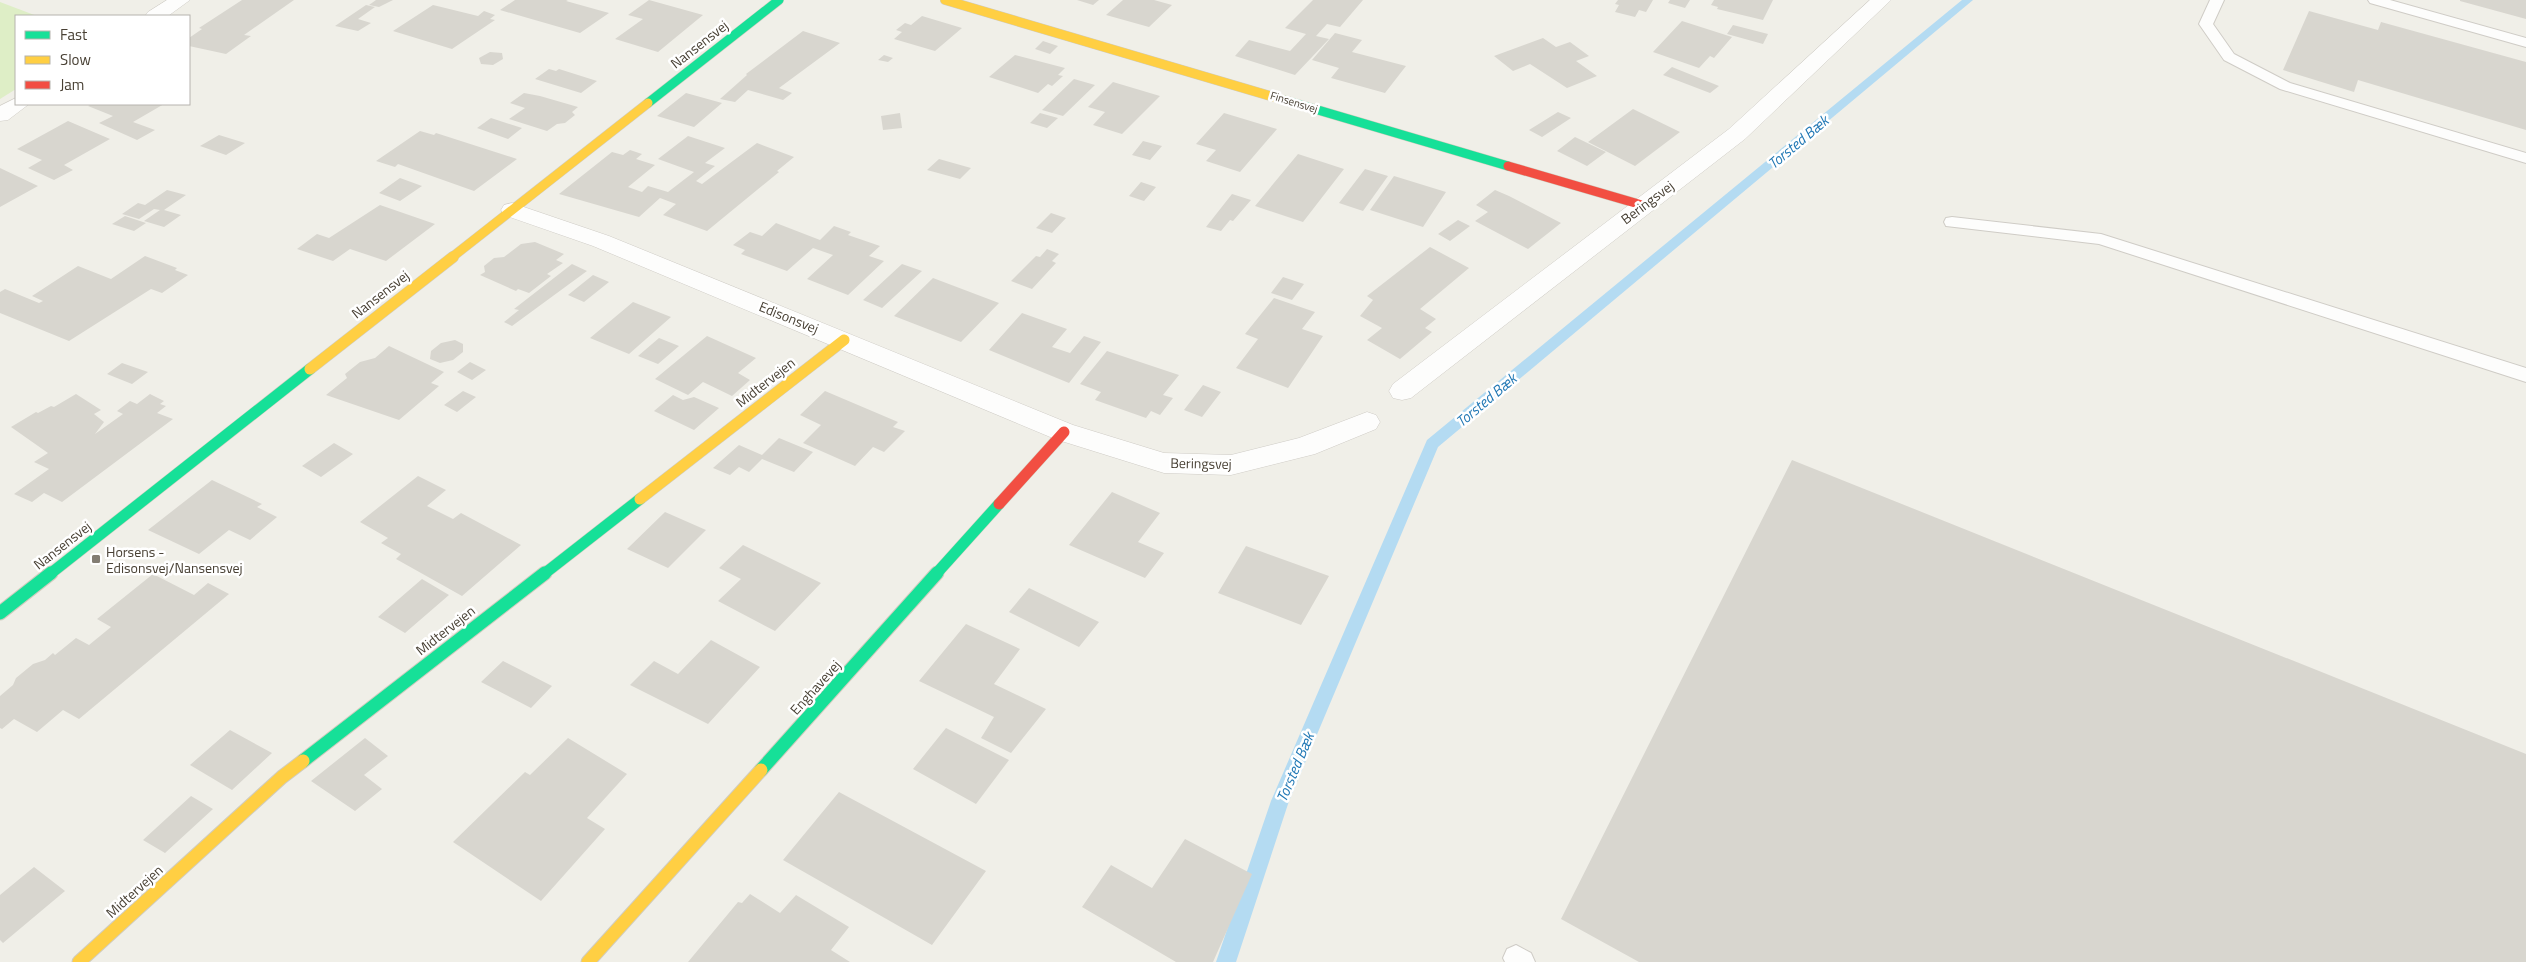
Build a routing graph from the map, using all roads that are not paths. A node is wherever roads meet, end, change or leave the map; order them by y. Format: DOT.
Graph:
graph roads {
  1 [pos="180,0"];
  2 [pos="780,0"];
  3 [pos="945,0"];
  4 [pos="1881,0"];
  5 [pos="2217,0"];
  6 [pos="2375,0"];
  7 [pos="158,15"];
  8 [pos="2526,43"];
  9 [pos="16,105"];
  10 [pos="0,115"];
  11 [pos="2526,158"];
  12 [pos="1642,205"];
  13 [pos="512,210"];
  14 [pos="1952,222"];
  15 [pos="844,340"];
  16 [pos="2526,375"];
  17 [pos="1402,392"];
  18 [pos="1367,422"];
  19 [pos="1064,432"];
  20 [pos="0,613"];
  21 [pos="79,962"];
  22 [pos="588,962"];
  1 -- 7 [label="street"];
  2 -- 13 [label="street, Nansensvej"];
  3 -- 12 [label="street, Finsensvej"];
  4 -- 12 [label="street, Beringsvej"];
  5 -- 11 [label="lane"];
  6 -- 8 [label="lane"];
  9 -- 10 [label="street"];
  12 -- 17 [label="street, Beringsvej"];
  13 -- 15 [label="street, Edisonsvej"];
  13 -- 20 [label="street, Nansensvej"];
  14 -- 16 [label="lane"];
  15 -- 19 [label="street, Edisonsvej"];
  15 -- 21 [label="street, Midtervejen"];
  18 -- 19 [label="street, Beringsvej"];
  19 -- 22 [label="street, Enghavevej"];
}
